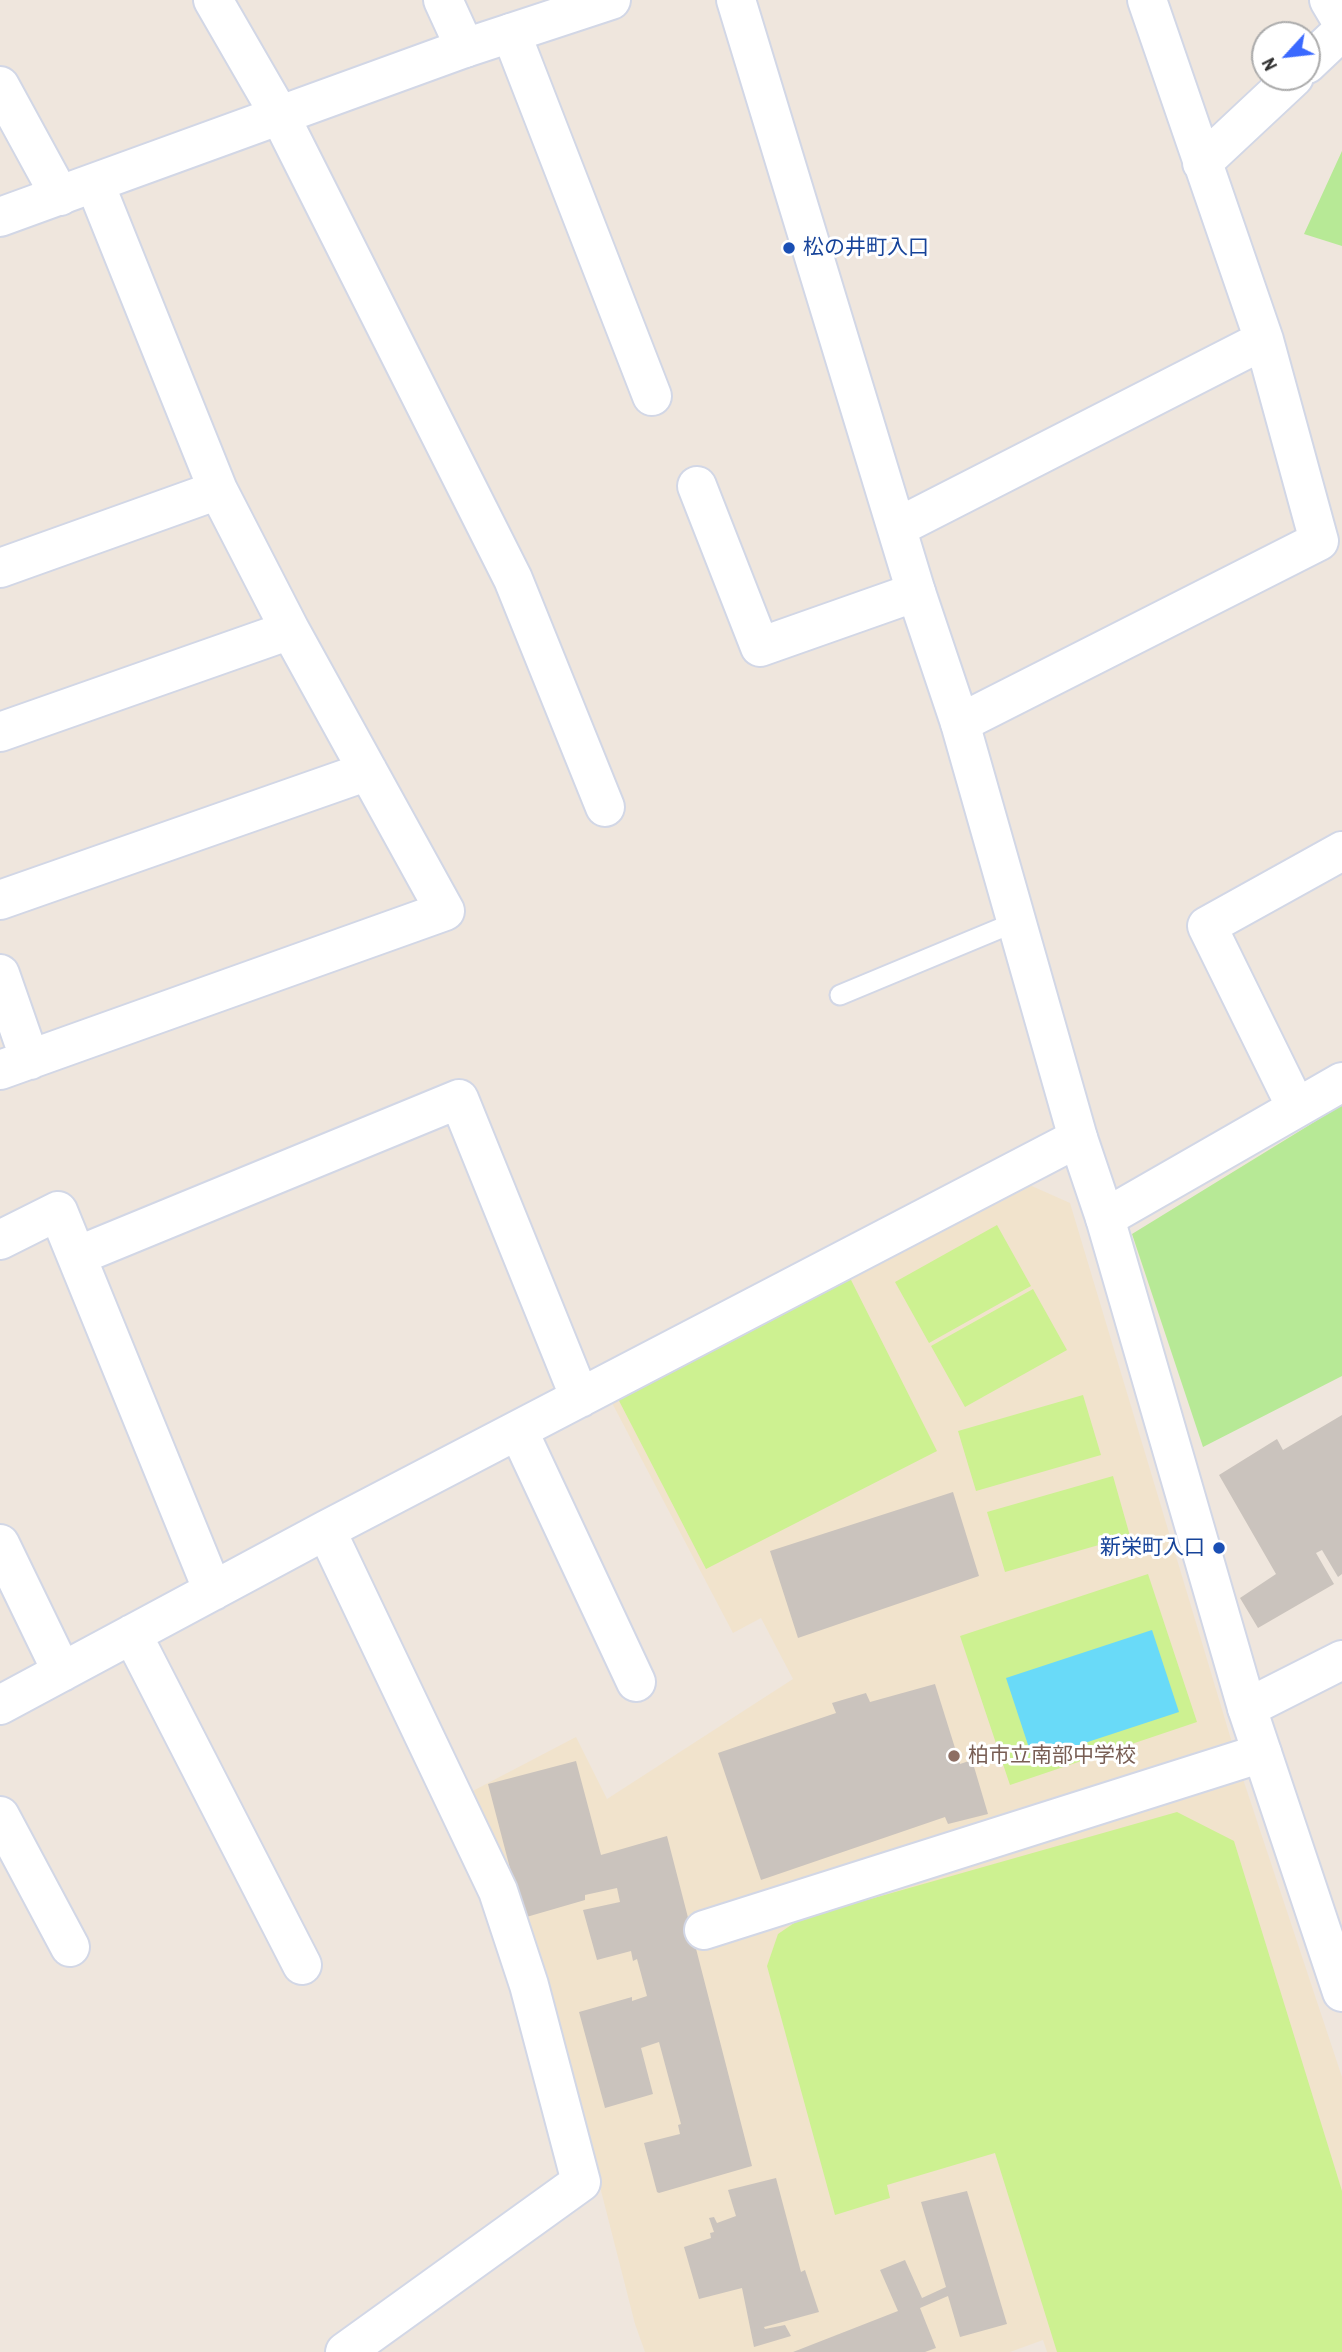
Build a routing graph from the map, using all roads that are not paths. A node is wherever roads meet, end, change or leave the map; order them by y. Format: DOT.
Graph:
graph roads {
  1 [pos="213,0"];
  2 [pos="443,0"];
  3 [pos="611,0"];
  4 [pos="736,0"];
  5 [pos="1147,0"];
  6 [pos="1329,0"];
  7 [pos="1342,22"];
  8 [pos="1342,31"];
  9 [pos="511,33"];
  10 [pos="465,48"];
  11 [pos="1321,51"];
  12 [pos="0,86"];
  13 [pos="1279,91"];
  14 [pos="280,116"];
  15 [pos="1202,163"];
  16 [pos="78,190"];
  17 [pos="0,217"];
  18 [pos="1264,340"];
  19 [pos="652,396"];
  20 [pos="696,486"];
  21 [pos="218,490"];
  22 [pos="898,527"];
  23 [pos="0,568"];
  24 [pos="916,592"];
  25 [pos="290,630"];
  26 [pos="960,723"];
  27 [pos="0,733"];
  28 [pos="368,771"];
  29 [pos="605,807"];
  30 [pos="1342,851"];
  31 [pos="0,900"];
  32 [pos="1018,921"];
  33 [pos="0,974"];
  34 [pos="840,995"];
  35 [pos="15,1065"];
  36 [pos="1342,1082"];
  37 [pos="1296,1107"];
  38 [pos="1079,1138"];
  39 [pos="1105,1218"];
  40 [pos="0,1240"];
  41 [pos="77,1256"];
  42 [pos="580,1398"];
  43 [pos="518,1430"];
  44 [pos="326,1530"];
  45 [pos="0,1544"];
  46 [pos="214,1591"];
  47 [pos="132,1634"];
  48 [pos="1342,1660"];
  49 [pos="62,1672"];
  50 [pos="636,1682"];
  51 [pos="0,1705"];
  52 [pos="1247,1708"];
  53 [pos="1262,1754"];
  54 [pos="0,1816"];
  55 [pos="704,1930"];
  56 [pos="70,1947"];
  57 [pos="302,1965"];
  58 [pos="1342,1992"];
  59 [pos="345,2352"];
  1 -- 14 [label="street"];
  2 -- 10 [label="street"];
  3 -- 9 [label="street"];
  4 -- 22 [label="street"];
  5 -- 15 [label="street"];
  6 -- 7 [label="street"];
  8 -- 11 [label="street"];
  9 -- 10 [label="street"];
  9 -- 19 [label="street"];
  10 -- 14 [label="street"];
  12 -- 16 [label="street"];
  13 -- 15 [label="street"];
  14 -- 16 [label="street"];
  14 -- 29 [label="street"];
  15 -- 18 [label="street"];
  16 -- 17 [label="street"];
  16 -- 21 [label="street"];
  18 -- 22 [label="street"];
  18 -- 26 [label="street"];
  20 -- 24 [label="street"];
  21 -- 23 [label="street"];
  21 -- 25 [label="street"];
  22 -- 24 [label="street"];
  24 -- 26 [label="street"];
  25 -- 27 [label="street"];
  25 -- 28 [label="street"];
  26 -- 32 [label="street"];
  28 -- 31 [label="street"];
  28 -- 35 [label="street"];
  30 -- 37 [label="street"];
  32 -- 34 [label="lane"];
  32 -- 38 [label="street"];
  33 -- 35 [label="street"];
  36 -- 37 [label="street"];
  37 -- 39 [label="street"];
  38 -- 39 [label="street"];
  38 -- 42 [label="street"];
  39 -- 52 [label="street"];
  40 -- 41 [label="street"];
  41 -- 42 [label="street"];
  41 -- 46 [label="street"];
  42 -- 43 [label="street"];
  43 -- 44 [label="street"];
  43 -- 50 [label="street"];
  44 -- 46 [label="street"];
  44 -- 59 [label="street"];
  45 -- 49 [label="street"];
  46 -- 47 [label="street"];
  47 -- 49 [label="street"];
  47 -- 57 [label="street"];
  48 -- 52 [label="street"];
  49 -- 51 [label="street"];
  52 -- 53 [label="street"];
  53 -- 55 [label="street"];
  53 -- 58 [label="street"];
  54 -- 56 [label="street"];
}
